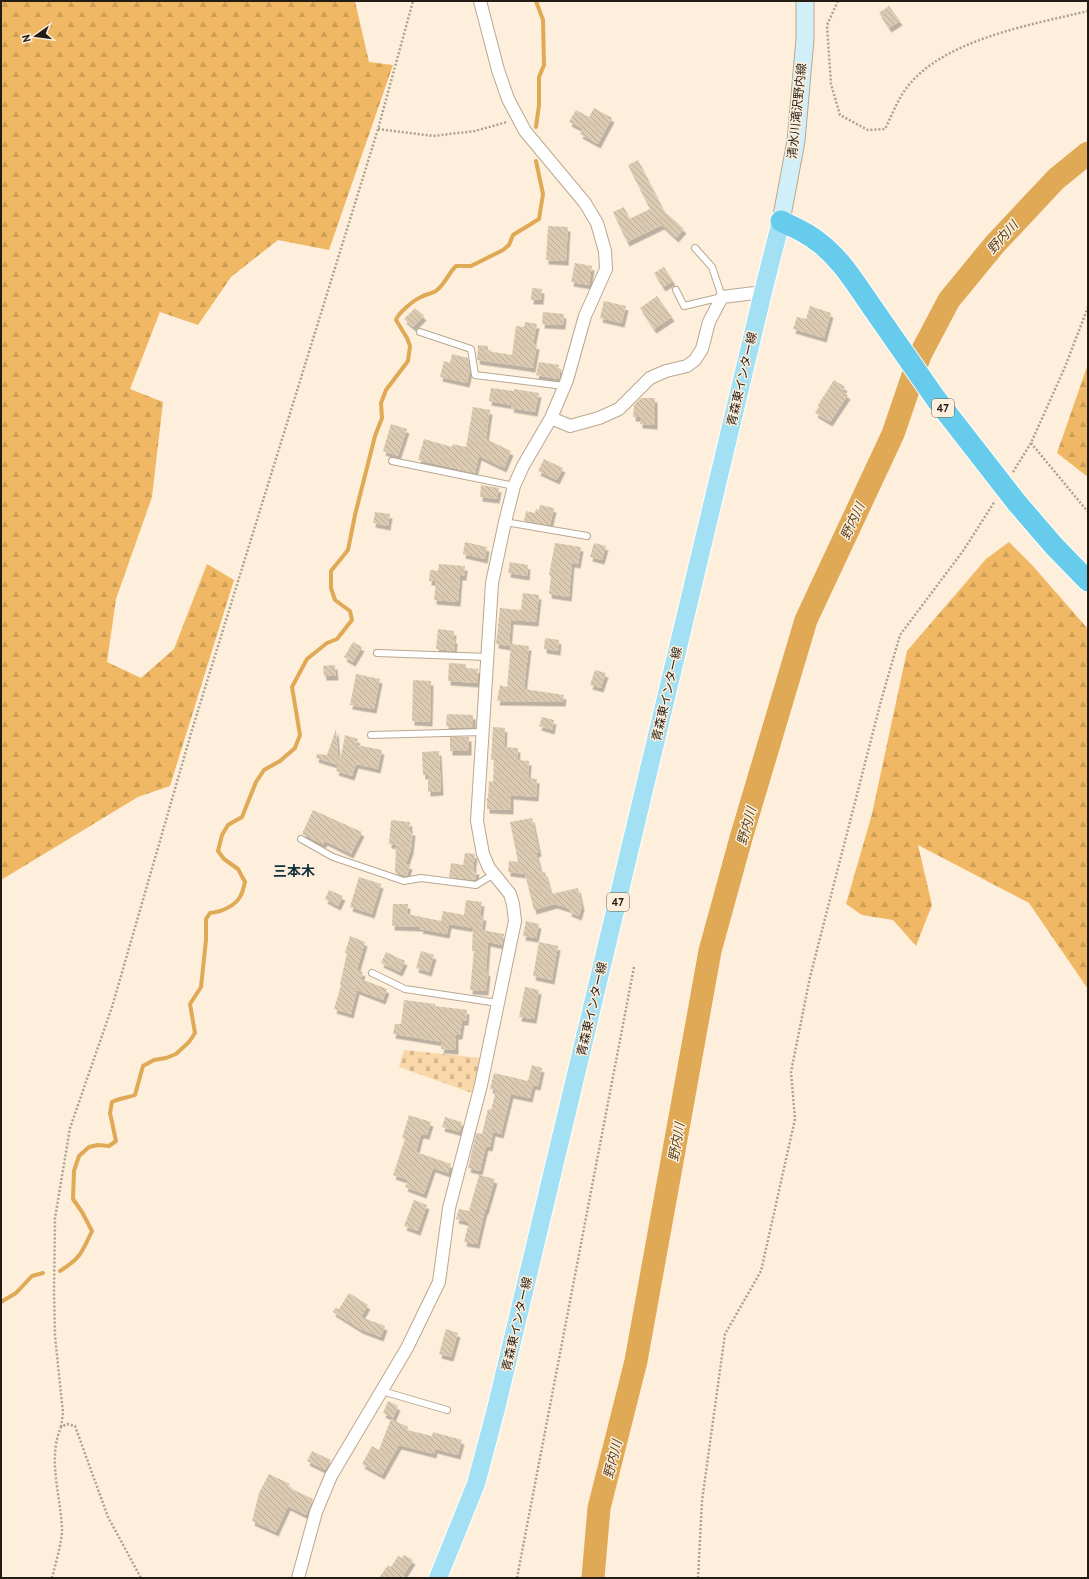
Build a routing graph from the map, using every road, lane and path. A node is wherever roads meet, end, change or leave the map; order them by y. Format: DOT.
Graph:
graph roads {
  1 [pos="413,1"];
  2 [pos="480,1"];
  3 [pos="805,1"];
  4 [pos="838,1"];
  5 [pos="1088,11"];
  6 [pos="519,119"];
  7 [pos="378,129"];
  8 [pos="781,221"];
  9 [pos="695,248"];
  10 [pos="676,290"];
  11 [pos="763,292"];
  12 [pos="722,297"];
  13 [pos="1088,307"];
  14 [pos="420,332"];
  15 [pos="564,386"];
  16 [pos="551,418"];
  17 [pos="1031,443"];
  18 [pos="392,461"];
  19 [pos="1010,477"];
  20 [pos="514,486"];
  21 [pos="997,497"];
  22 [pos="1088,512"];
  23 [pos="505,522"];
  24 [pos="587,536"];
  25 [pos="1088,581"];
  26 [pos="377,653"];
  27 [pos="488,657"];
  28 [pos="483,732"];
  29 [pos="371,735"];
  30 [pos="301,839"];
  31 [pos="494,874"];
  32 [pos="634,968"];
  33 [pos="372,972"];
  34 [pos="498,1003"];
  35 [pos="382,1391"];
  36 [pos="447,1410"];
  37 [pos="61,1427"];
  38 [pos="52,1578"];
  39 [pos="141,1578"];
  40 [pos="298,1578"];
  41 [pos="438,1578"];
  42 [pos="517,1578"];
  43 [pos="698,1578"];
  1 -- 7 [label="path"];
  2 -- 6 [label="street"];
  3 -- 8 [label="main road, 清水川滝沢野内線"];
  4 -- 5 [label="path"];
  6 -- 7 [label="path"];
  6 -- 15 [label="street"];
  7 -- 37 [label="path"];
  8 -- 11 [label="main road, 青森東インター線 / 47"];
  8 -- 25 [label="highway, 47, bridge"];
  9 -- 12 [label="lane"];
  10 -- 12 [label="lane"];
  11 -- 12 [label="street"];
  11 -- 41 [label="main road, 青森東インター線 / 47"];
  12 -- 16 [label="street"];
  13 -- 17 [label="path"];
  14 -- 15 [label="lane"];
  15 -- 16 [label="street"];
  16 -- 20 [label="street"];
  17 -- 19 [label="path"];
  17 -- 22 [label="path"];
  18 -- 20 [label="lane"];
  20 -- 23 [label="street"];
  21 -- 43 [label="path"];
  23 -- 24 [label="lane"];
  23 -- 27 [label="street"];
  26 -- 27 [label="lane"];
  27 -- 28 [label="street"];
  28 -- 29 [label="lane"];
  28 -- 31 [label="street"];
  30 -- 31 [label="lane"];
  31 -- 34 [label="street"];
  32 -- 42 [label="path"];
  33 -- 34 [label="lane"];
  34 -- 35 [label="street"];
  35 -- 36 [label="lane"];
  35 -- 40 [label="street"];
  37 -- 38 [label="path"];
  37 -- 39 [label="path"];
}
